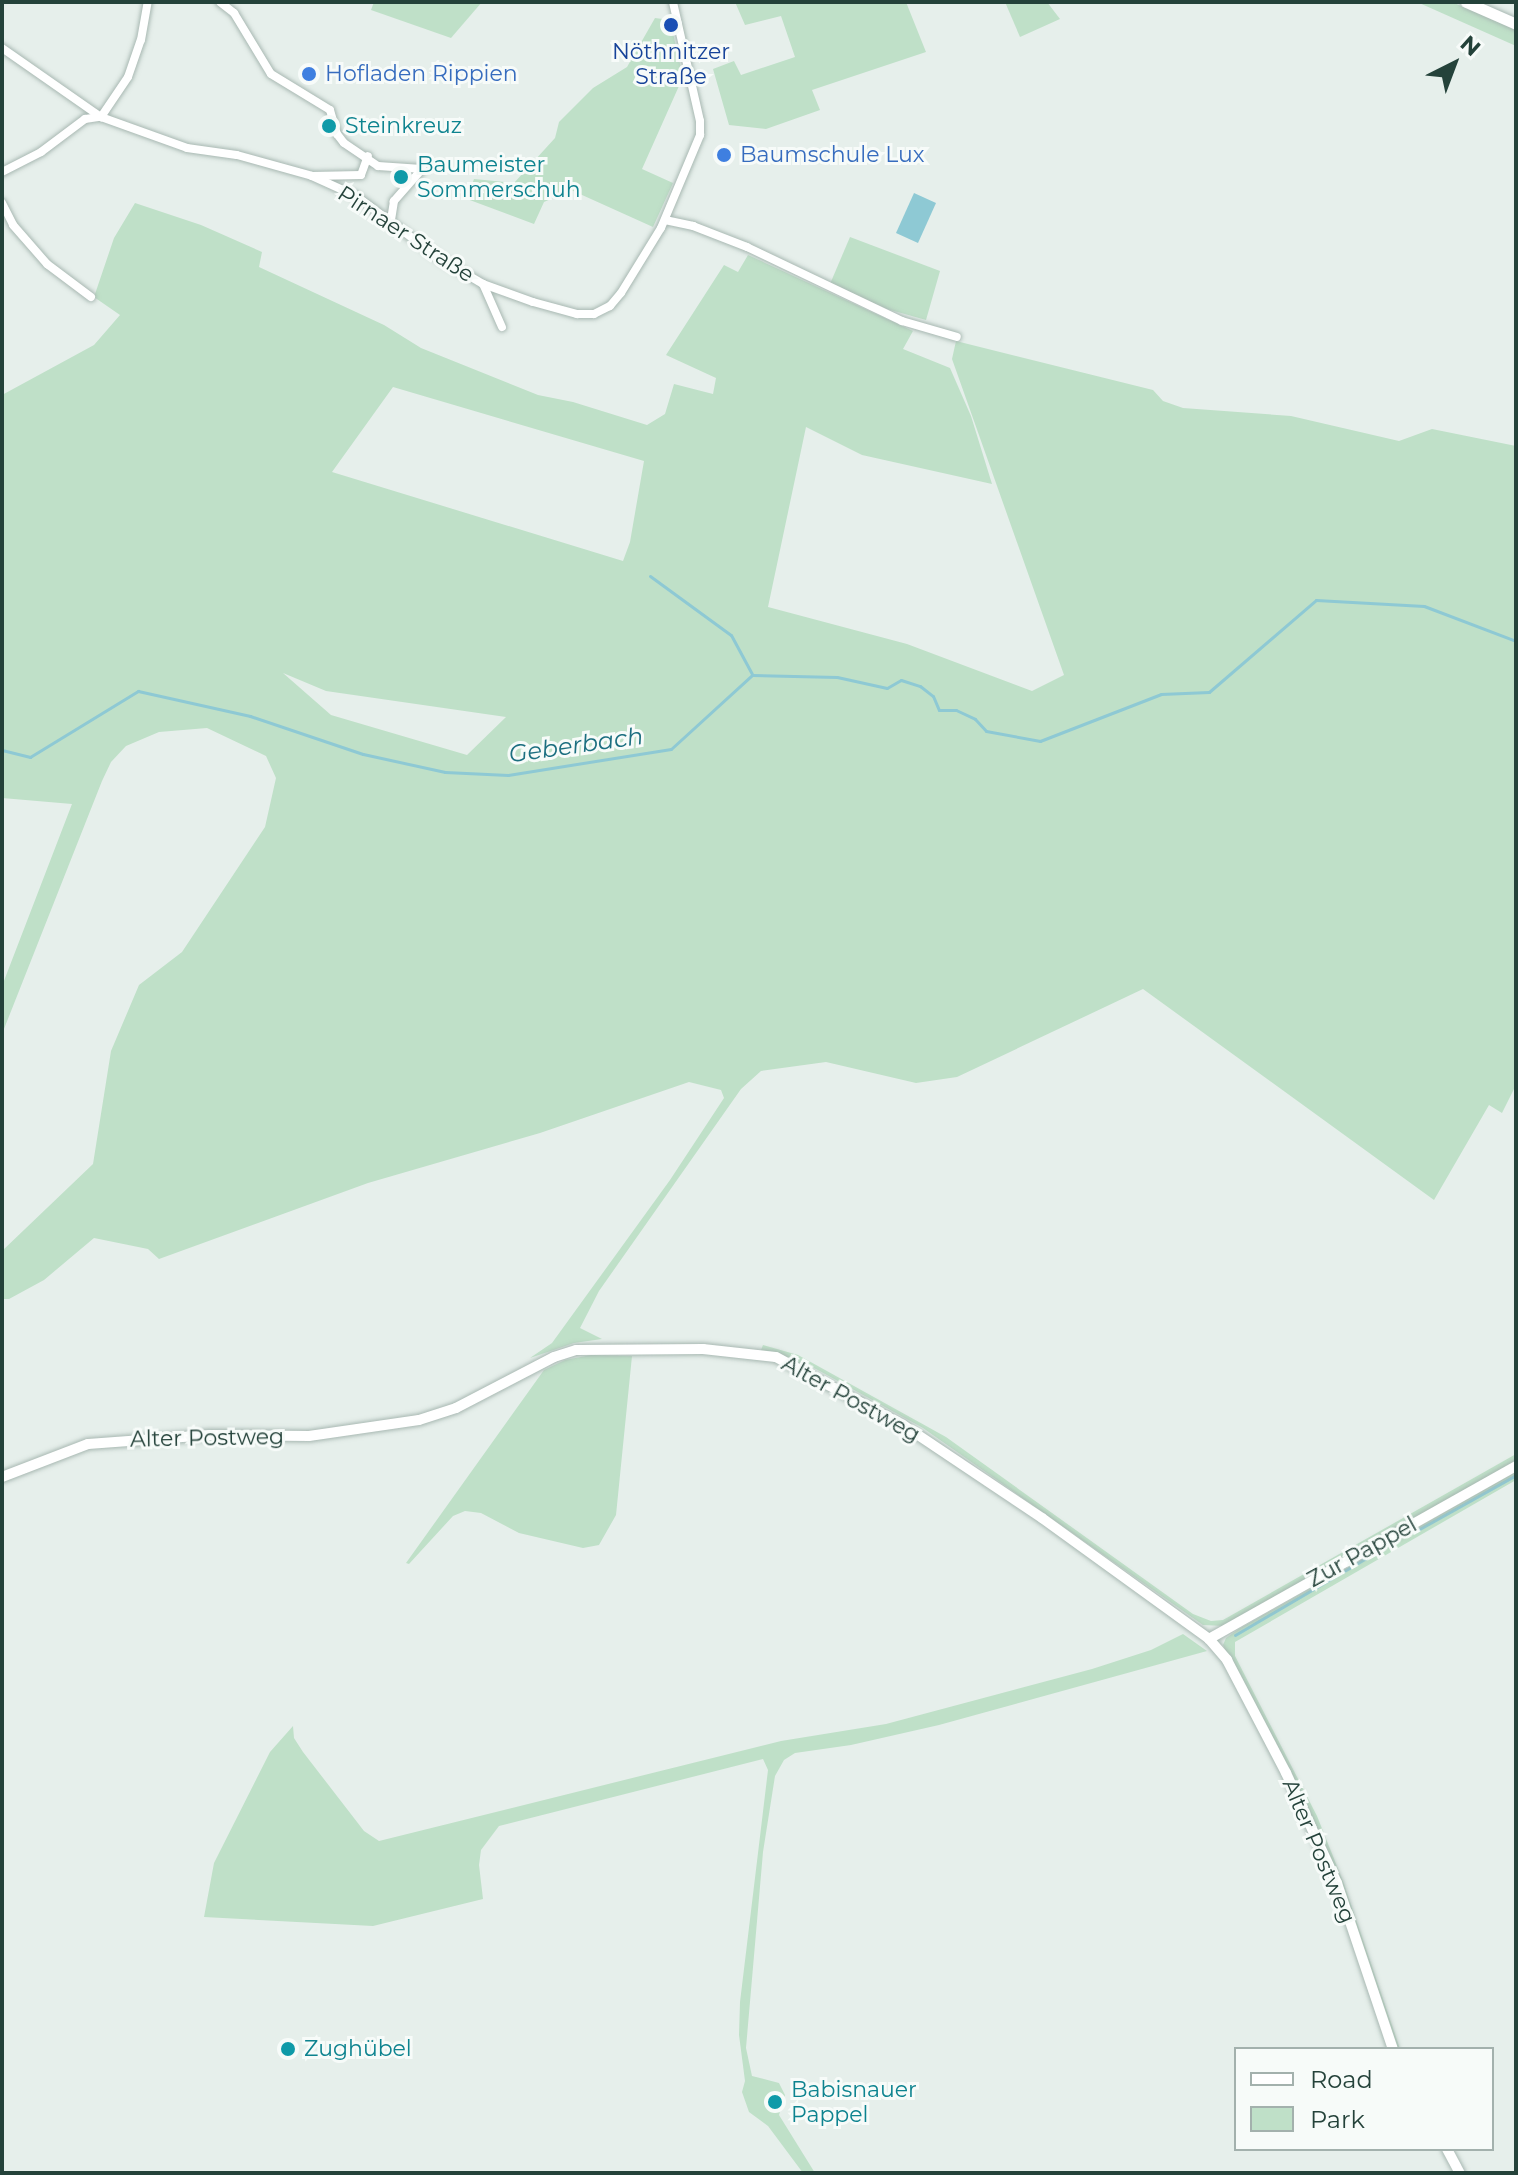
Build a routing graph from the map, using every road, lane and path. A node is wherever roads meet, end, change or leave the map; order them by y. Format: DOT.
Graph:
graph roads {
  1 [pos="148,2"];
  2 [pos="220,2"];
  3 [pos="673,2"];
  4 [pos="1466,2"];
  5 [pos="1516,24"];
  6 [pos="2,48"];
  7 [pos="101,117"];
  8 [pos="368,156"];
  9 [pos="2,172"];
  10 [pos="312,176"];
  11 [pos="2,203"];
  12 [pos="391,219"];
  13 [pos="665,220"];
  14 [pos="483,284"];
  15 [pos="91,297"];
  16 [pos="502,327"];
  17 [pos="957,337"];
  18 [pos="1516,1466"];
  19 [pos="2,1477"];
  20 [pos="1209,1639"];
  21 [pos="1392,2047"];
  22 [pos="1448,2151"];
  23 [pos="1460,2173"];
  1 -- 7 [label="street"];
  2 -- 8 [label="street"];
  3 -- 13 [label="street"];
  4 -- 5 [label="main road"];
  6 -- 7 [label="street, Pirnaer Straße"];
  7 -- 9 [label="street"];
  7 -- 10 [label="street, Pirnaer Straße"];
  8 -- 10 [label="street"];
  8 -- 12 [label="street"];
  10 -- 12 [label="street, Pirnaer Straße"];
  11 -- 15 [label="street"];
  12 -- 14 [label="street, Pirnaer Straße"];
  13 -- 14 [label="street, Pirnaer Straße"];
  13 -- 17 [label="street"];
  14 -- 16 [label="street"];
  18 -- 20 [label="street, Zur Pappel"];
  19 -- 20 [label="street, Alter Postweg"];
  20 -- 21 [label="street, Alter Postweg"];
  22 -- 23 [label="street"];
}
